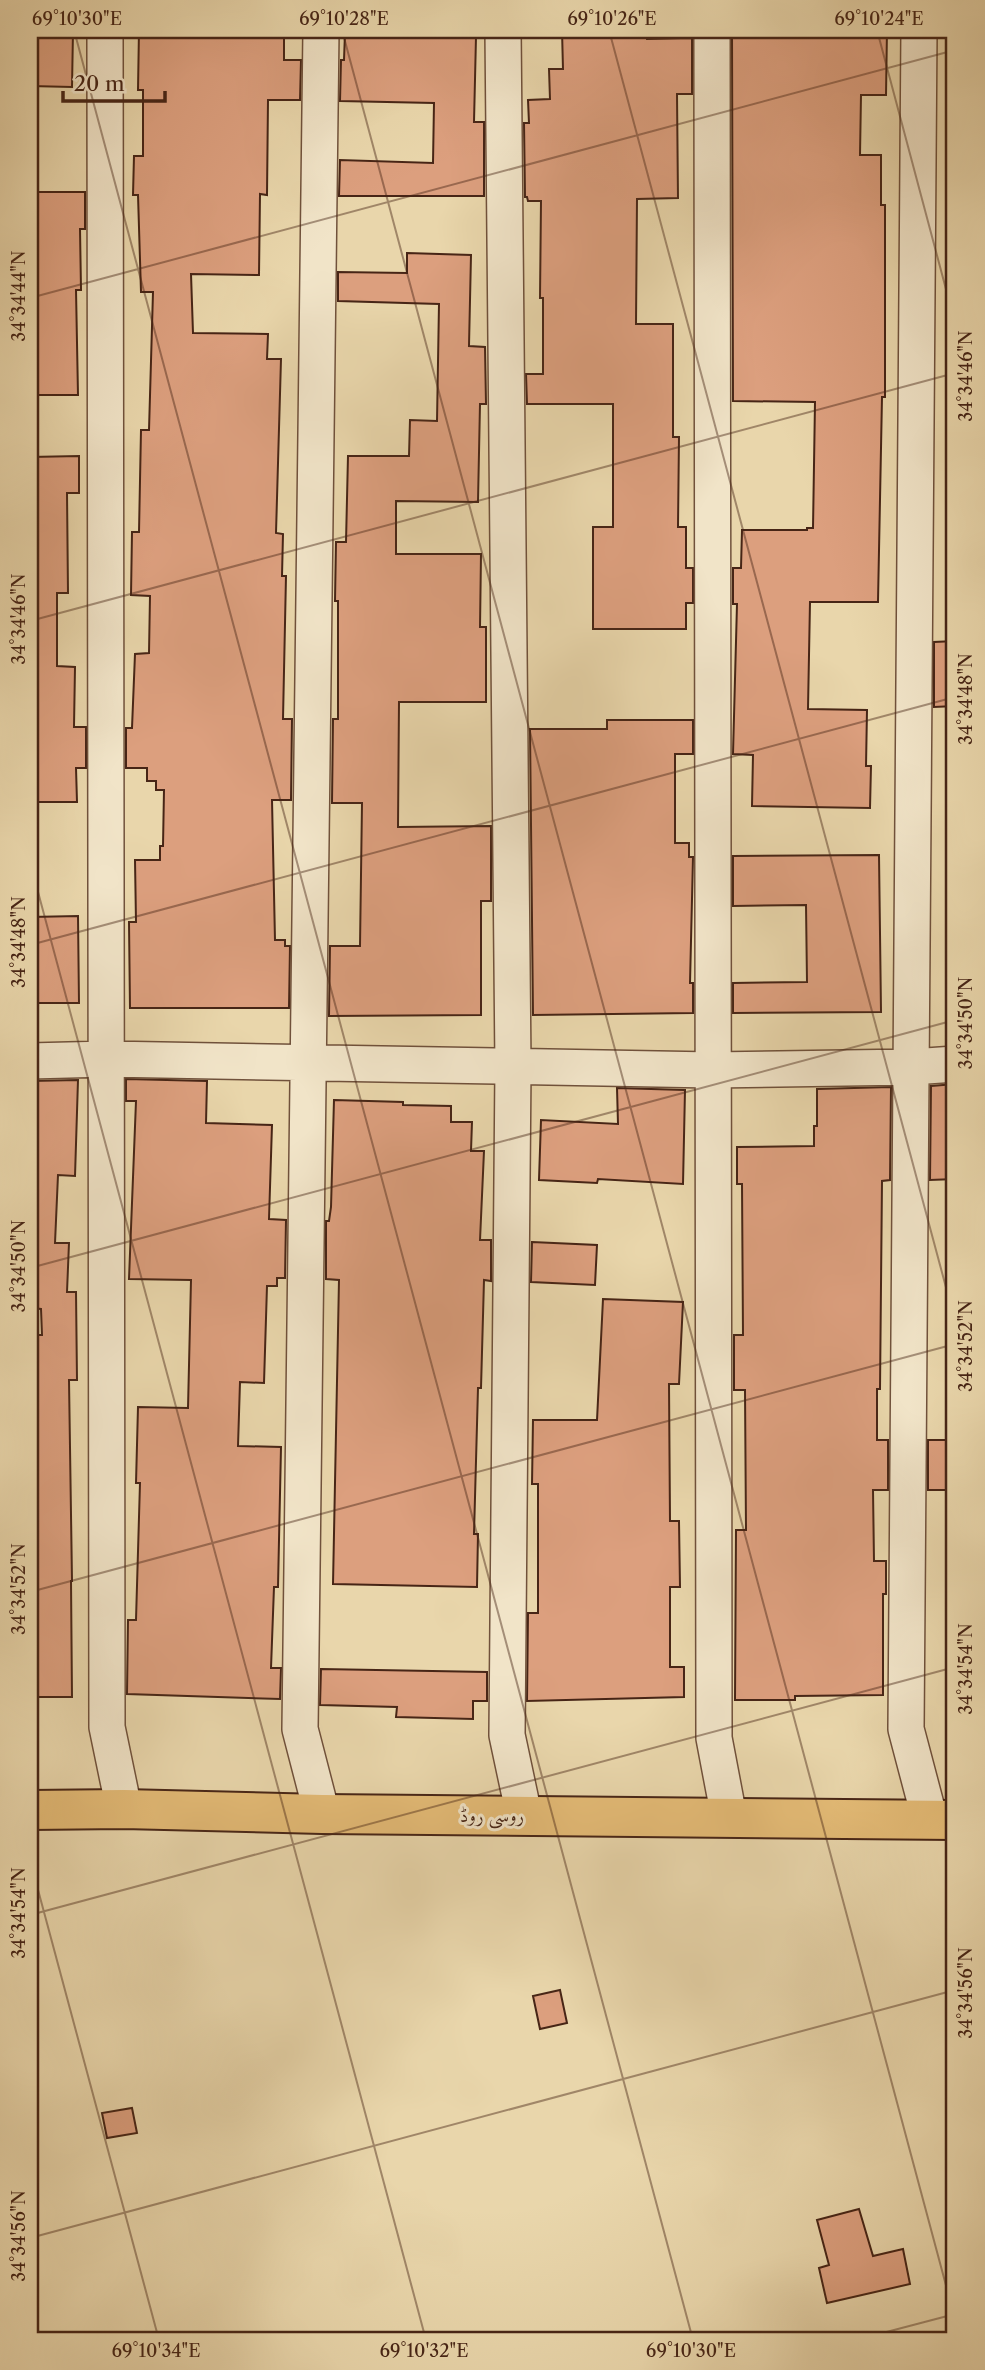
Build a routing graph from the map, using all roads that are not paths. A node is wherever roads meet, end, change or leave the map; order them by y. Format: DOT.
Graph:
graph roads {
  1 [pos="105,30"];
  2 [pos="321,30"];
  3 [pos="503,30"];
  4 [pos="712,30"];
  5 [pos="919,30"];
  6 [pos="107,1059"];
  7 [pos="30,1061"];
  8 [pos="307,1064"];
  9 [pos="955,1064"];
  10 [pos="513,1067"];
  11 [pos="912,1067"];
  12 [pos="712,1070"];
  13 [pos="124,1809"];
  14 [pos="30,1810"];
  15 [pos="322,1814"];
  16 [pos="524,1815"];
  17 [pos="729,1818"];
  18 [pos="943,1820"];
  1 -- 6 [label="street"];
  2 -- 8 [label="street"];
  3 -- 10 [label="street"];
  4 -- 12 [label="street"];
  5 -- 11 [label="street"];
  6 -- 7 [label="street"];
  6 -- 8 [label="street"];
  6 -- 13 [label="street"];
  8 -- 10 [label="street"];
  8 -- 15 [label="street"];
  9 -- 11 [label="street"];
  10 -- 12 [label="street"];
  10 -- 16 [label="street"];
  11 -- 12 [label="street"];
  11 -- 18 [label="street"];
  12 -- 17 [label="street"];
  13 -- 14 [label="main road, روسی روڈ"];
  13 -- 15 [label="main road, روسی روڈ"];
  15 -- 16 [label="main road, روسی روڈ"];
  16 -- 17 [label="main road, روسی روڈ"];
  17 -- 18 [label="main road, روسی روڈ"];
}
